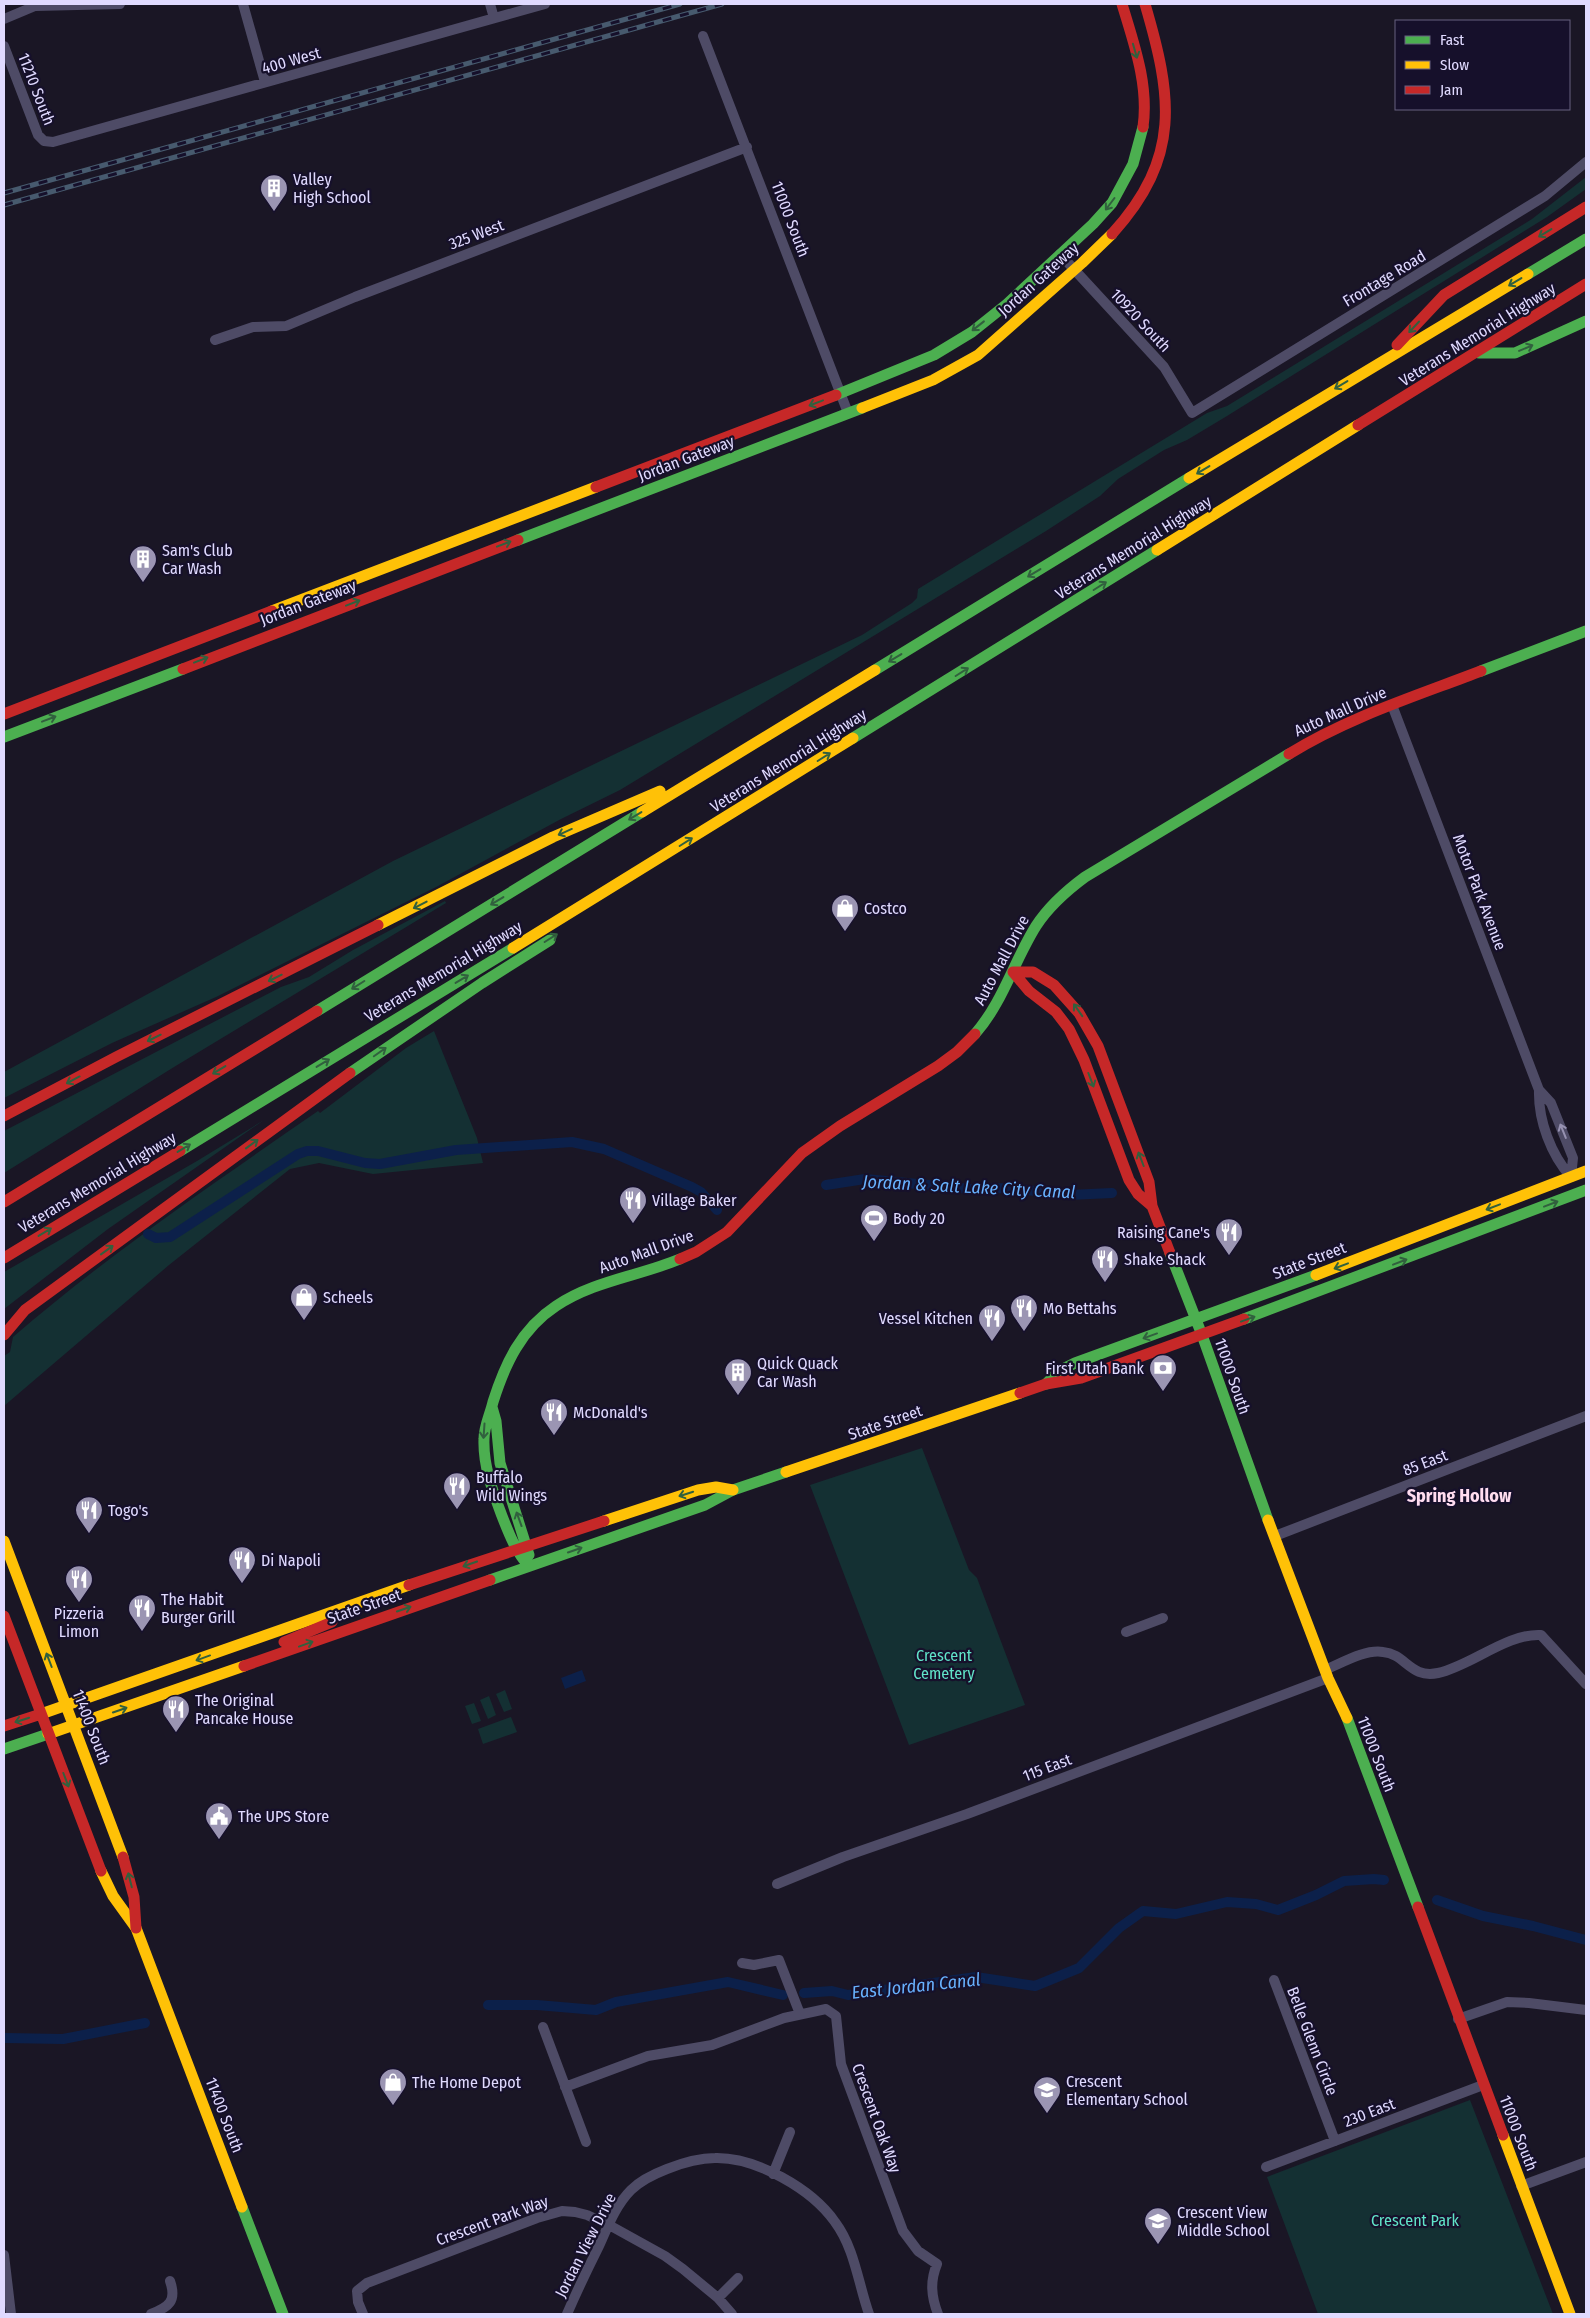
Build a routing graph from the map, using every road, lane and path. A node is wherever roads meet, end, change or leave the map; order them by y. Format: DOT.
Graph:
graph roads {
  1 [pos="120,4"];
  2 [pos="242,4"];
  3 [pos="490,4"];
  4 [pos="545,4"];
  5 [pos="1122,4"];
  6 [pos="1145,4"];
  7 [pos="494,18"];
  8 [pos="4,19"];
  9 [pos="703,36"];
  10 [pos="4,46"];
  11 [pos="265,82"];
  12 [pos="44,141"];
  13 [pos="747,147"];
  14 [pos="1586,162"];
  15 [pos="1586,207"];
  16 [pos="1586,239"];
  17 [pos="1060,254"];
  18 [pos="1074,269"];
  19 [pos="1586,284"];
  20 [pos="1586,321"];
  21 [pos="215,340"];
  22 [pos="1478,353"];
  23 [pos="1383,360"];
  24 [pos="840,393"];
  25 [pos="848,413"];
  26 [pos="1192,413"];
  27 [pos="249,619"];
  28 [pos="1586,631"];
  29 [pos="257,639"];
  30 [pos="1392,705"];
  31 [pos="4,714"];
  32 [pos="4,737"];
  33 [pos="722,764"];
  34 [pos="644,868"];
  35 [pos="630,890"];
  36 [pos="558,934"];
  37 [pos="1013,972"];
  38 [pos="1539,1090"];
  39 [pos="4,1116"];
  40 [pos="1586,1172"];
  41 [pos="1571,1177"];
  42 [pos="1586,1190"];
  43 [pos="4,1202"];
  44 [pos="1152,1206"];
  45 [pos="4,1258"];
  46 [pos="26,1310"];
  47 [pos="4,1318"];
  48 [pos="1196,1320"];
  49 [pos="4,1335"];
  50 [pos="1202,1335"];
  51 [pos="1046,1384"];
  52 [pos="492,1407"];
  53 [pos="1586,1416"];
  54 [pos="733,1490"];
  55 [pos="1274,1536"];
  56 [pos="4,1541"];
  57 [pos="527,1544"];
  58 [pos="516,1548"];
  59 [pos="529,1566"];
  60 [pos="353,1604"];
  61 [pos="4,1616"];
  62 [pos="1163,1618"];
  63 [pos="1126,1632"];
  64 [pos="240,1668"];
  65 [pos="1327,1674"];
  66 [pos="1586,1684"];
  67 [pos="66,1706"];
  68 [pos="41,1714"];
  69 [pos="4,1726"];
  70 [pos="74,1726"];
  71 [pos="48,1734"];
  72 [pos="4,1749"];
  73 [pos="777,1884"];
  74 [pos="136,1928"];
  75 [pos="742,1963"];
  76 [pos="1274,1980"];
  77 [pos="1586,2010"];
  78 [pos="800,2014"];
  79 [pos="1458,2018"];
  80 [pos="543,2027"];
  81 [pos="1483,2085"];
  82 [pos="565,2087"];
  83 [pos="790,2132"];
  84 [pos="1335,2141"];
  85 [pos="586,2142"];
  86 [pos="1586,2162"];
  87 [pos="1266,2167"];
  88 [pos="773,2174"];
  89 [pos="1521,2186"];
  90 [pos="609,2226"];
  91 [pos="4,2255"];
  92 [pos="738,2278"];
  93 [pos="170,2281"];
  94 [pos="718,2298"];
  95 [pos="12,2314"];
  96 [pos="151,2314"];
  97 [pos="283,2314"];
  98 [pos="363,2314"];
  99 [pos="567,2314"];
  100 [pos="732,2314"];
  101 [pos="869,2314"];
  102 [pos="938,2314"];
  103 [pos="1570,2314"];
  1 -- 8 [label="street"];
  2 -- 11 [label="street"];
  3 -- 7 [label="street"];
  4 -- 7 [label="street, 400 West"];
  5 -- 17 [label="main road, Jordan Gateway, one-way"];
  6 -- 18 [label="main road, Jordan Gateway"];
  7 -- 11 [label="street, 400 West"];
  9 -- 13 [label="street, 11000 South"];
  10 -- 12 [label="street, 11210 South"];
  11 -- 12 [label="street, 400 West"];
  13 -- 21 [label="street, 325 West"];
  13 -- 24 [label="street, 11000 South"];
  14 -- 26 [label="street, Frontage Road"];
  15 -- 23 [label="main road, one-way"];
  16 -- 23 [label="main road, Veterans Memorial Highway, one-way"];
  17 -- 18 [label="street, 10920 South"];
  17 -- 24 [label="main road, Jordan Gateway, one-way"];
  18 -- 25 [label="main road, Jordan Gateway"];
  18 -- 26 [label="street, 10920 South"];
  19 -- 22 [label="main road, Veterans Memorial Highway"];
  22 -- 20 [label="main road, one-way"];
  34 -- 22 [label="main road, Veterans Memorial Highway, one-way"];
  23 -- 33 [label="main road, Veterans Memorial Highway, one-way"];
  24 -- 25 [label="street, 11000 South"];
  24 -- 27 [label="main road, Jordan Gateway, one-way"];
  29 -- 25 [label="main road, Jordan Gateway, one-way"];
  27 -- 29 [label="main road"];
  27 -- 31 [label="main road, Jordan Gateway"];
  28 -- 30 [label="main road, Auto Mall Drive"];
  32 -- 29 [label="main road, Jordan Gateway, one-way"];
  30 -- 37 [label="main road, Auto Mall Drive"];
  30 -- 38 [label="street, Motor Park Avenue"];
  33 -- 39 [label="main road, one-way"];
  33 -- 43 [label="main road, Veterans Memorial Highway, one-way"];
  34 -- 35 [label="main road"];
  45 -- 34 [label="main road, Veterans Memorial Highway, one-way"];
  46 -- 36 [label="main road, one-way"];
  37 -- 44 [label="main road, 11000 South, one-way"];
  44 -- 37 [label="main road, 11000 South, one-way"];
  37 -- 52 [label="main road, Auto Mall Drive"];
  38 -- 41 [label="street, Motor Park Avenue"];
  41 -- 38 [label="street, Motor Park Avenue, one-way"];
  40 -- 41 [label="main road, State Street"];
  41 -- 48 [label="main road, State Street, one-way"];
  50 -- 42 [label="main road, State Street, one-way"];
  44 -- 48 [label="main road, 11000 South"];
  46 -- 47 [label="main road"];
  46 -- 49 [label="main road"];
  48 -- 50 [label="main road, 11000 South"];
  48 -- 51 [label="main road, State Street, one-way"];
  50 -- 51 [label="main road, State Street"];
  50 -- 55 [label="main road, 11000 South"];
  51 -- 54 [label="main road, State Street"];
  57 -- 52 [label="main road, Auto Mall Drive, one-way"];
  52 -- 58 [label="main road, Auto Mall Drive, one-way"];
  53 -- 55 [label="street, 85 East"];
  54 -- 57 [label="main road, State Street, one-way"];
  59 -- 54 [label="main road, State Street, one-way"];
  55 -- 65 [label="main road, 11000 South"];
  67 -- 56 [label="main road, 11400 South, one-way"];
  57 -- 58 [label="main road, State Street"];
  57 -- 59 [label="main road, Auto Mall Drive"];
  58 -- 59 [label="main road, Auto Mall Drive"];
  58 -- 60 [label="main road, State Street, one-way"];
  64 -- 59 [label="main road, State Street, one-way"];
  60 -- 64 [label="main road"];
  60 -- 67 [label="main road, State Street, one-way"];
  61 -- 68 [label="main road, 11400 South"];
  62 -- 63 [label="street"];
  70 -- 64 [label="main road, State Street, one-way"];
  65 -- 66 [label="street, 115 East"];
  65 -- 73 [label="street, 115 East"];
  65 -- 79 [label="main road, 11000 South"];
  67 -- 68 [label="main road, State Street"];
  67 -- 70 [label="main road, 11400 South"];
  68 -- 69 [label="main road, State Street, one-way"];
  68 -- 71 [label="main road, 11400 South"];
  70 -- 71 [label="main road, State Street"];
  74 -- 70 [label="main road, 11400 South, one-way"];
  71 -- 72 [label="main road, State Street"];
  71 -- 74 [label="main road, 11400 South, one-way"];
  74 -- 97 [label="main road, 11400 South"];
  75 -- 78 [label="street"];
  76 -- 84 [label="street, Belle Glenn Circle"];
  77 -- 79 [label="street"];
  78 -- 82 [label="street, Crescent Oak Way"];
  78 -- 102 [label="street, Crescent Oak Way"];
  79 -- 81 [label="main road, 11000 South"];
  80 -- 82 [label="street"];
  81 -- 84 [label="street, 230 East"];
  81 -- 89 [label="main road, 11000 South"];
  82 -- 85 [label="street"];
  83 -- 88 [label="street"];
  84 -- 87 [label="street, 230 East"];
  86 -- 89 [label="street"];
  88 -- 90 [label="street, Jordan View Drive"];
  88 -- 101 [label="street, Jordan View Drive"];
  89 -- 103 [label="main road, 11000 South"];
  90 -- 94 [label="street, Crescent Park Way"];
  90 -- 98 [label="street, Crescent Park Way"];
  90 -- 99 [label="street, Jordan View Drive"];
  91 -- 95 [label="street"];
  92 -- 94 [label="street"];
  93 -- 96 [label="street"];
  94 -- 100 [label="street, Crescent Park Way"];
}
